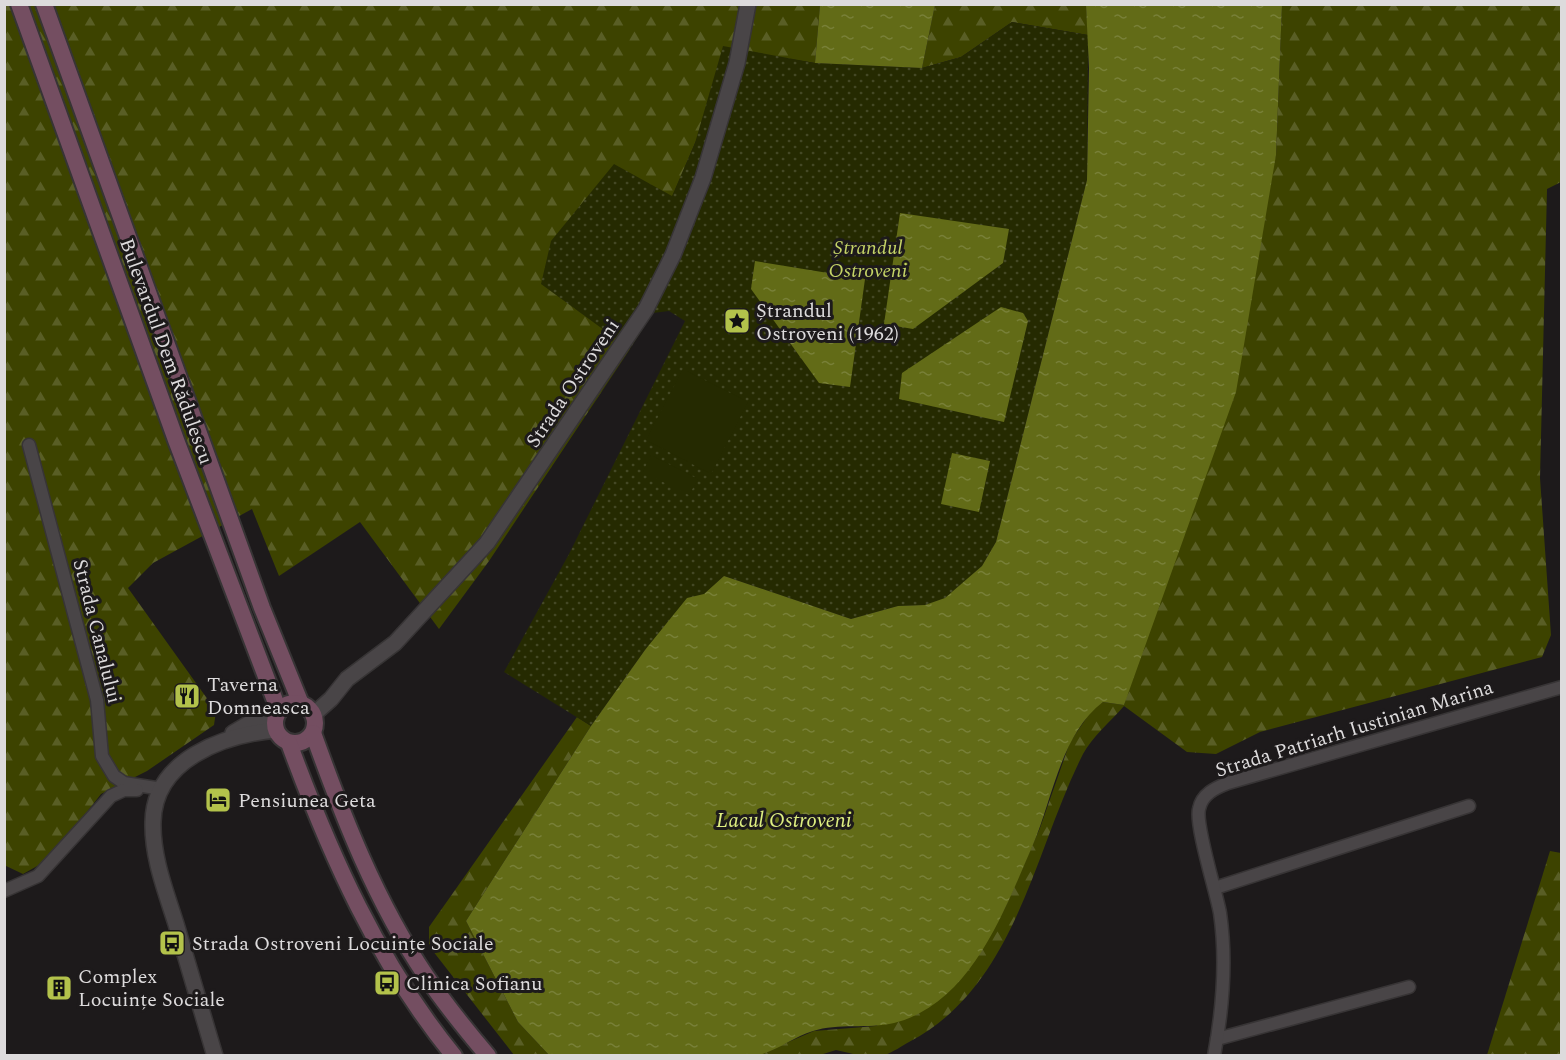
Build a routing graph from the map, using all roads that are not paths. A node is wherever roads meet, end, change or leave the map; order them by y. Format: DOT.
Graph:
graph roads {
  1 [pos="19,4"];
  2 [pos="44,4"];
  3 [pos="748,4"];
  4 [pos="29,445"];
  5 [pos="1562,687"];
  6 [pos="306,708"];
  7 [pos="278,712"];
  8 [pos="276,730"];
  9 [pos="312,733"];
  10 [pos="289,742"];
  11 [pos="215,743"];
  12 [pos="162,789"];
  13 [pos="1469,806"];
  14 [pos="1215,888"];
  15 [pos="4,891"];
  16 [pos="1409,987"];
  17 [pos="1217,1039"];
  18 [pos="215,1056"];
  19 [pos="454,1056"];
  20 [pos="488,1056"];
  21 [pos="1214,1056"];
  1 -- 7 [label="main road, Bulevardul Dem Rădulescu"];
  2 -- 6 [label="main road, Bulevardul Dem Rădulescu"];
  3 -- 6 [label="street, Strada Ostroveni"];
  4 -- 12 [label="street, Strada Canalului"];
  5 -- 14 [label="street, Strada Patriarh Iustinian Marina"];
  6 -- 7 [label="main road"];
  6 -- 9 [label="main road, Bulevardul Dem Rădulescu"];
  7 -- 8 [label="main road, Bulevardul Dem Rădulescu"];
  7 -- 11 [label="street"];
  8 -- 10 [label="main road"];
  8 -- 11 [label="street"];
  9 -- 10 [label="main road"];
  9 -- 20 [label="main road, Bulevardul Dem Rădulescu"];
  10 -- 19 [label="main road"];
  11 -- 12 [label="street"];
  12 -- 15 [label="street"];
  12 -- 18 [label="street"];
  13 -- 14 [label="street"];
  14 -- 17 [label="street, Strada Patriarh Iustinian Marina"];
  16 -- 17 [label="street"];
  17 -- 21 [label="street, Strada Patriarh Iustinian Marina"];
}
